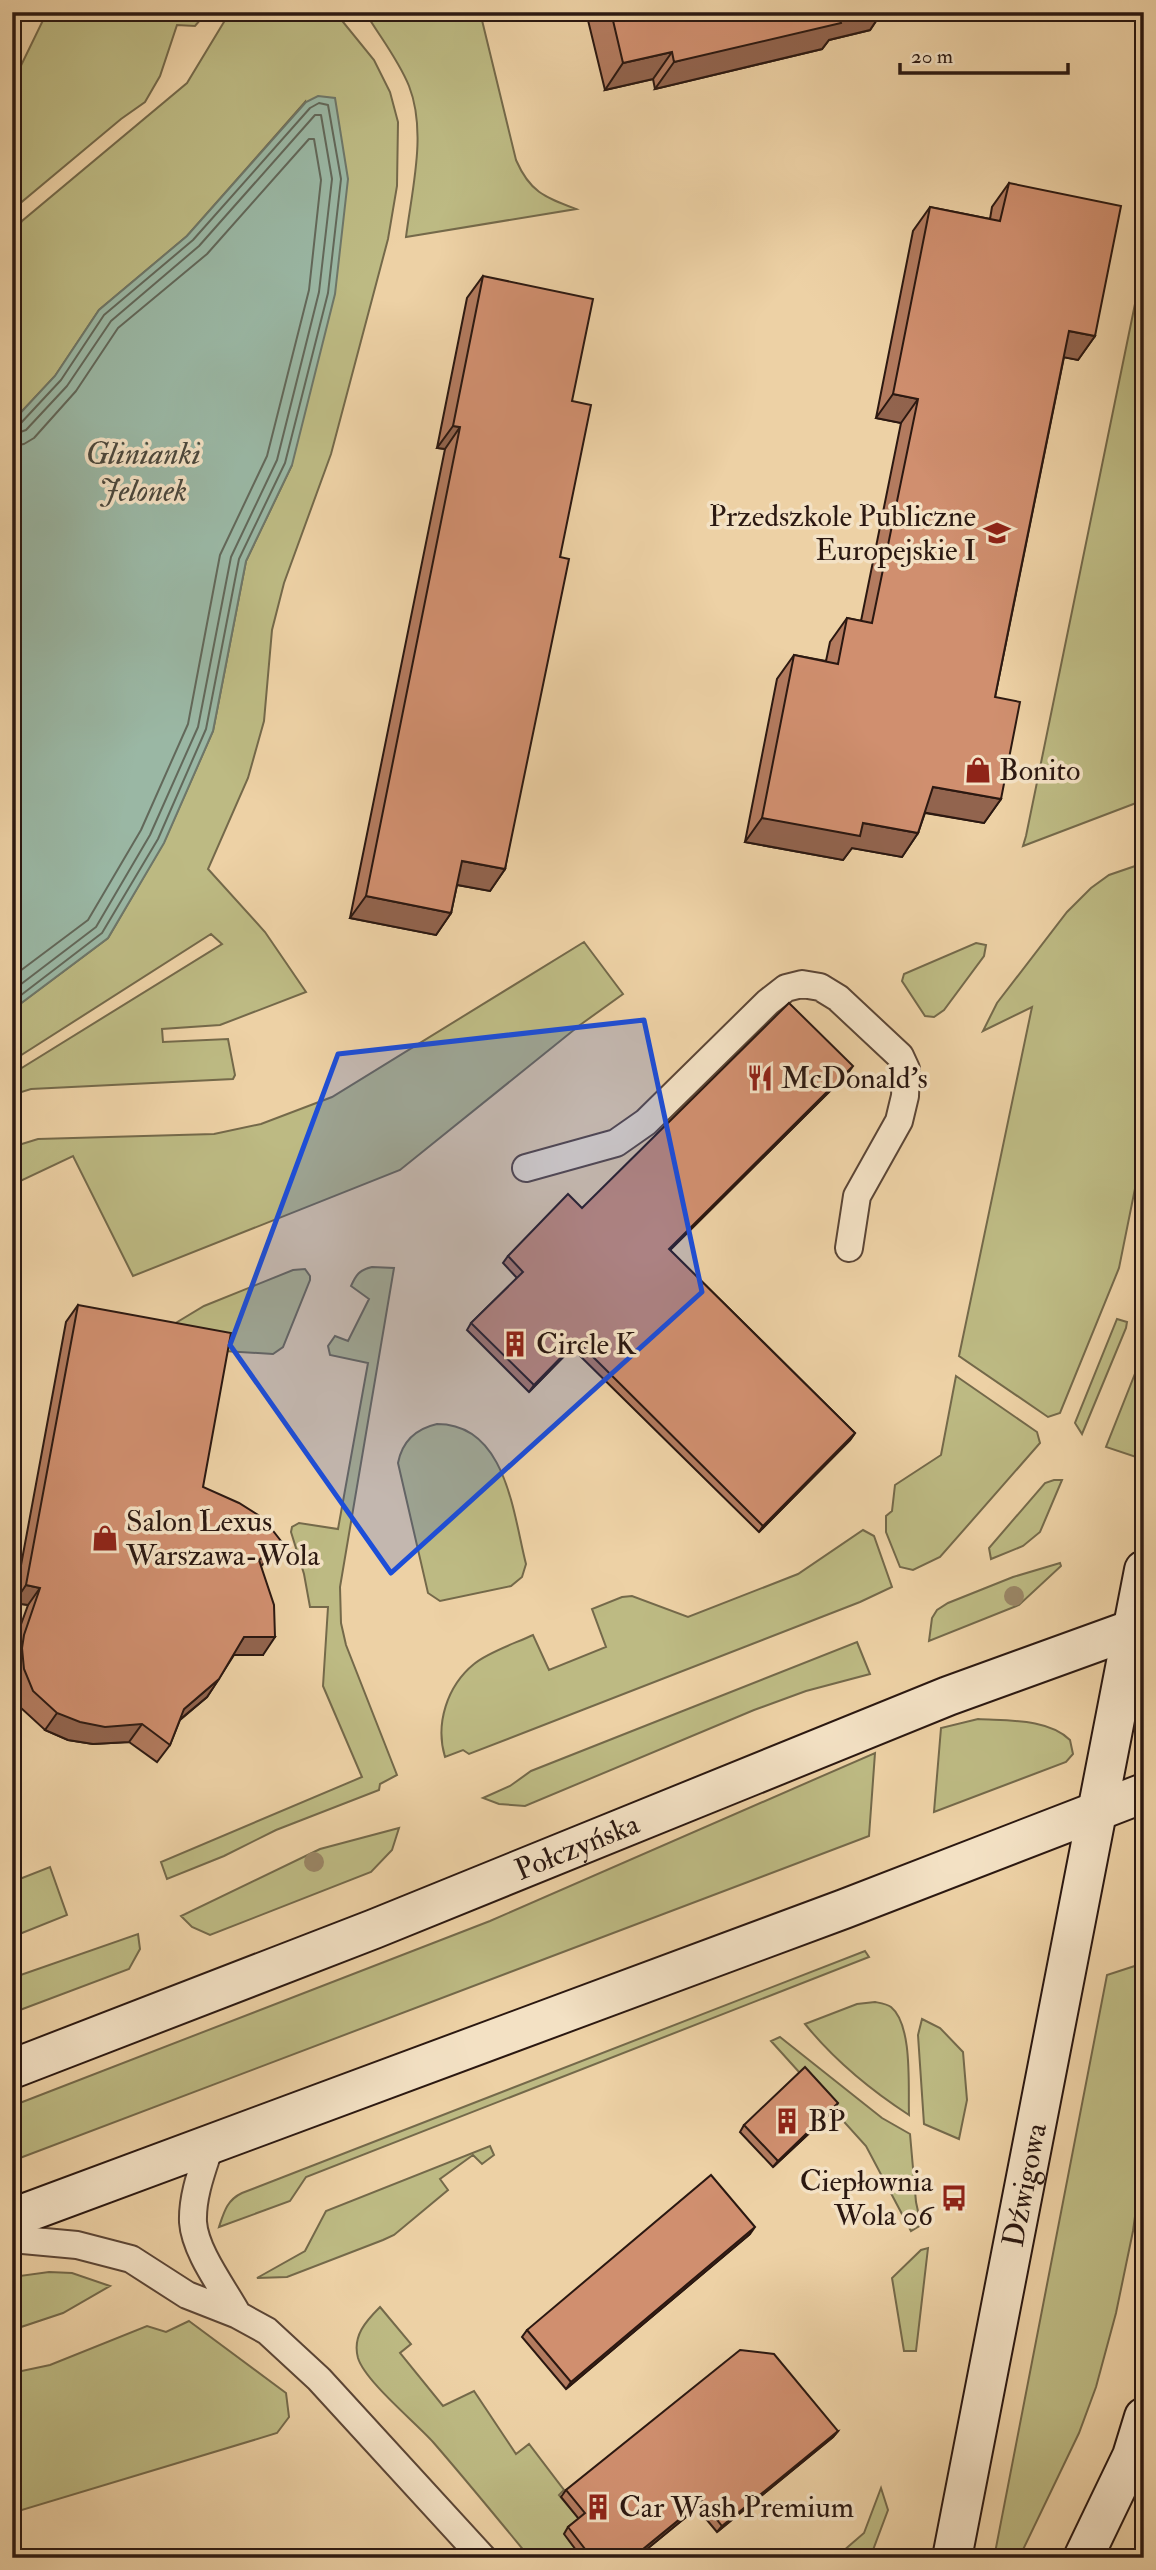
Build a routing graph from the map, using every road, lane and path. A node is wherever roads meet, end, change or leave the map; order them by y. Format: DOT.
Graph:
graph roads {
  1 [pos="526,1168"];
  2 [pos="849,1248"];
  3 [pos="1144,1570"];
  4 [pos="1138,1626"];
  5 [pos="1144,1793"];
  6 [pos="1096,1812"];
  7 [pos="12,2069"];
  8 [pos="211,2143"];
  9 [pos="12,2218"];
  10 [pos="12,2239"];
  11 [pos="238,2315"];
  12 [pos="1144,2417"];
  13 [pos="483,2558"];
  14 [pos="952,2558"];
  15 [pos="1083,2558"];
  1 -- 2 [label="lane"];
  3 -- 4 [label="main road, Dźwigowa"];
  4 -- 6 [label="main road, Dźwigowa"];
  4 -- 7 [label="main road, Połczyńska"];
  5 -- 6 [label="main road"];
  6 -- 8 [label="main road"];
  6 -- 14 [label="main road, Dźwigowa"];
  8 -- 9 [label="main road"];
  8 -- 11 [label="lane"];
  10 -- 11 [label="lane"];
  11 -- 13 [label="lane"];
  12 -- 15 [label="main road"];
}
